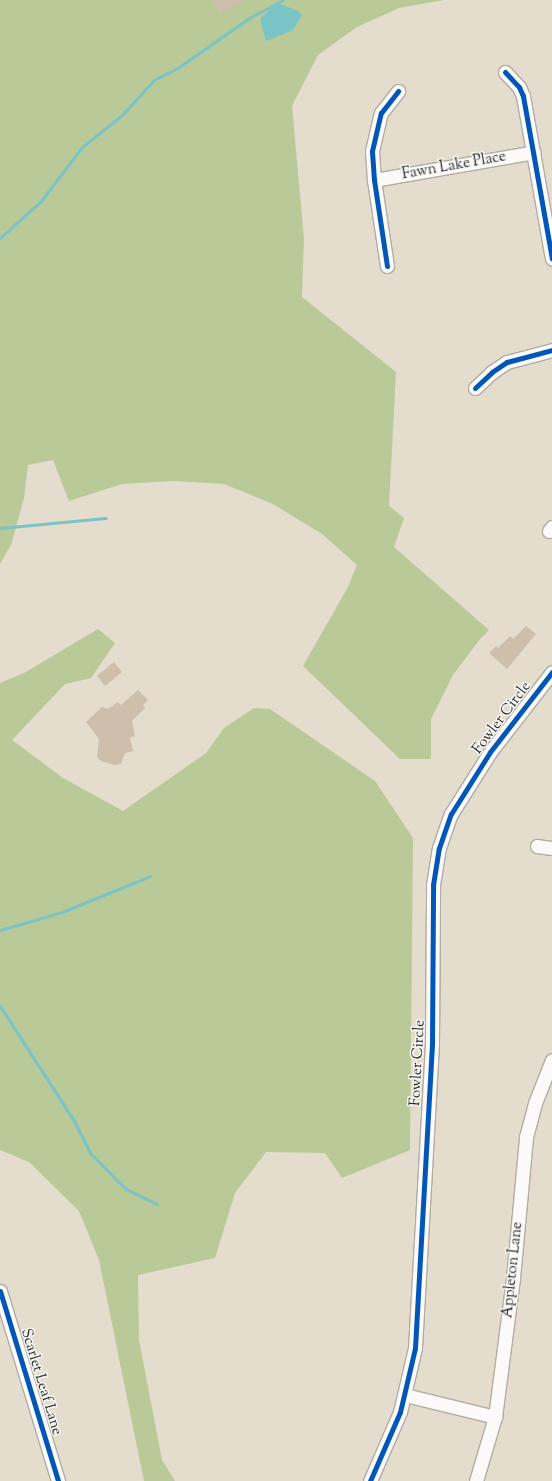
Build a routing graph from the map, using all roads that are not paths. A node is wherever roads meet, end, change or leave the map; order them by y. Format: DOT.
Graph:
graph roads {
  1 [pos="505,72"];
  2 [pos="398,91"];
  3 [pos="534,152"];
  4 [pos="374,180"];
  5 [pos="552,258"];
  6 [pos="387,266"];
  7 [pos="552,350"];
  8 [pos="475,388"];
  9 [pos="552,672"];
  10 [pos="537,846"];
  11 [pos="552,848"];
  12 [pos="552,1060"];
  13 [pos="0,1291"];
  14 [pos="405,1396"];
  15 [pos="495,1417"];
  16 [pos="58,1481"];
  17 [pos="370,1481"];
  18 [pos="476,1481"];
  1 -- 3 [label="street"];
  2 -- 4 [label="street"];
  3 -- 4 [label="street, Fawn Lake Place"];
  3 -- 5 [label="street"];
  4 -- 6 [label="street"];
  7 -- 8 [label="street"];
  9 -- 14 [label="street, Fowler Circle"];
  10 -- 11 [label="street"];
  12 -- 15 [label="street, Appleton Lane"];
  13 -- 16 [label="street, Scarlet Leaf Lane"];
  14 -- 15 [label="street"];
  14 -- 17 [label="street, Fowler Circle"];
  15 -- 18 [label="street, Appleton Lane"];
}
